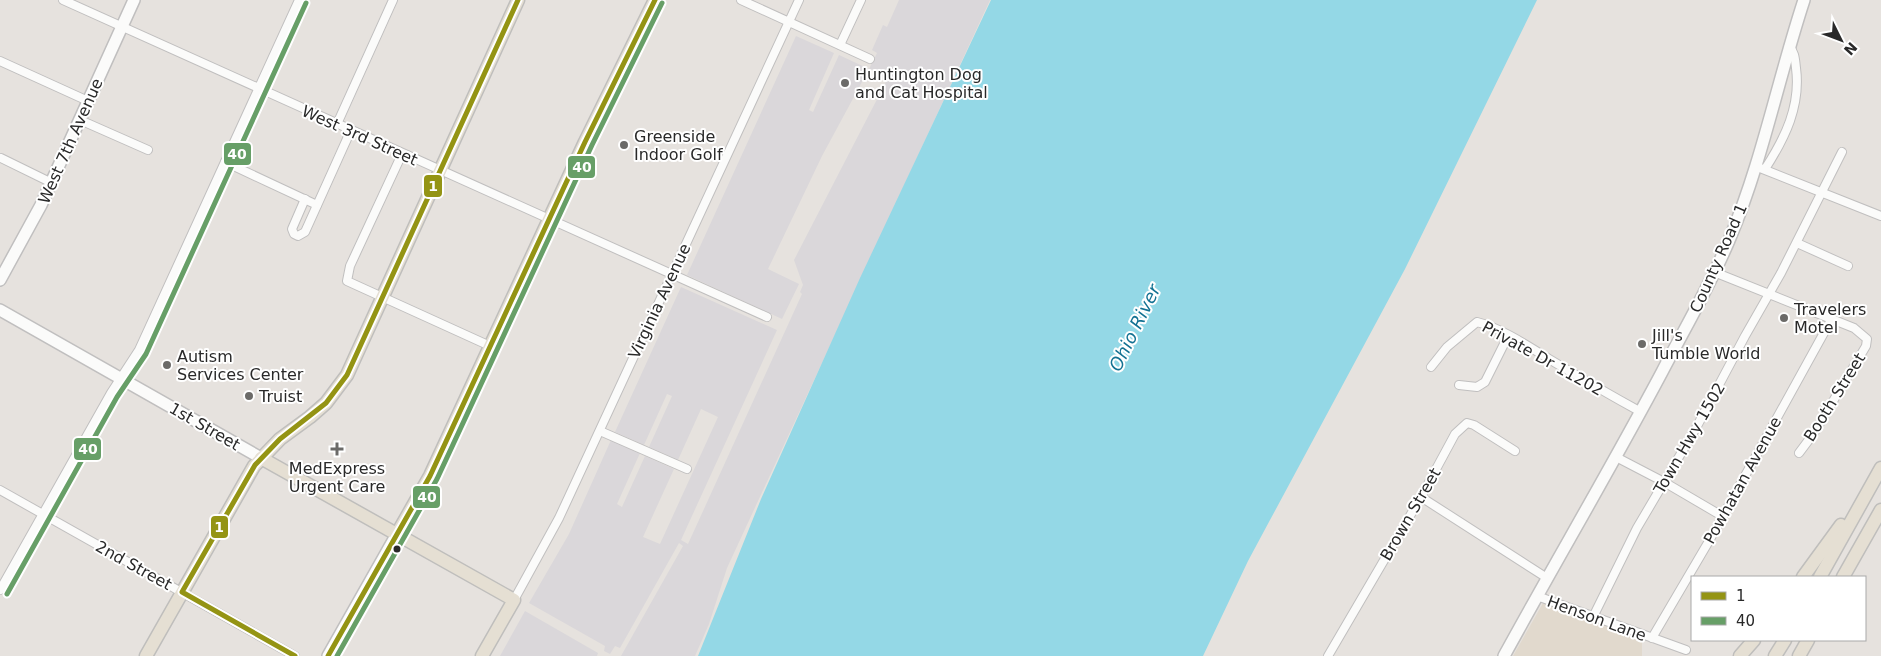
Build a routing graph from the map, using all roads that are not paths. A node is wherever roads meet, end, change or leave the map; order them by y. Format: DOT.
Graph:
graph roads {
  1 [pos="63,0"];
  2 [pos="134,0"];
  3 [pos="299,0"];
  4 [pos="393,0"];
  5 [pos="518,0"];
  6 [pos="655,0"];
  7 [pos="741,0"];
  8 [pos="799,0"];
  9 [pos="861,0"];
  10 [pos="1804,0"];
  11 [pos="789,22"];
  12 [pos="122,27"];
  13 [pos="840,45"];
  14 [pos="1789,46"];
  15 [pos="870,59"];
  16 [pos="0,61"];
  17 [pos="258,89"];
  18 [pos="88,101"];
  19 [pos="80,120"];
  20 [pos="337,124"];
  21 [pos="351,130"];
  22 [pos="148,150"];
  23 [pos="1842,152"];
  24 [pos="402,154"];
  25 [pos="1,158"];
  26 [pos="224,162"];
  27 [pos="1760,168"];
  28 [pos="440,170"];
  29 [pos="52,183"];
  30 [pos="1821,192"];
  31 [pos="305,199"];
  32 [pos="317,205"];
  33 [pos="1881,216"];
  34 [pos="549,219"];
  35 [pos="1797,243"];
  36 [pos="1848,266"];
  37 [pos="1714,272"];
  38 [pos="672,274"];
  39 [pos="0,280"];
  40 [pos="1769,294"];
  41 [pos="383,297"];
  42 [pos="0,310"];
  43 [pos="767,317"];
  44 [pos="1831,320"];
  45 [pos="1508,336"];
  46 [pos="490,346"];
  47 [pos="1431,367"];
  48 [pos="122,379"];
  49 [pos="1459,385"];
  50 [pos="1640,412"];
  51 [pos="600,430"];
  52 [pos="1515,451"];
  53 [pos="1799,453"];
  54 [pos="1616,457"];
  55 [pos="261,458"];
  56 [pos="1881,468"];
  57 [pos="686,469"];
  58 [pos="1664,482"];
  59 [pos="0,490"];
  60 [pos="1868,492"];
  61 [pos="1420,497"];
  62 [pos="1881,510"];
  63 [pos="43,514"];
  64 [pos="1722,516"];
  65 [pos="397,534"];
  66 [pos="1804,576"];
  67 [pos="1821,576"];
  68 [pos="1844,576"];
  69 [pos="1548,578"];
  70 [pos="0,590"];
  71 [pos="182,592"];
  72 [pos="1537,596"];
  73 [pos="514,600"];
  74 [pos="1593,617"];
  75 [pos="1652,638"];
  76 [pos="1753,641"];
  77 [pos="1784,641"];
  78 [pos="1807,641"];
  79 [pos="1686,650"];
  80 [pos="146,656"];
  81 [pos="295,656"];
  82 [pos="328,656"];
  83 [pos="482,656"];
  84 [pos="1328,656"];
  85 [pos="1504,656"];
  86 [pos="1740,656"];
  87 [pos="1776,656"];
  88 [pos="1799,656"];
  1 -- 12 [label="street, West 3rd Street"];
  2 -- 12 [label="street, West 7th Avenue"];
  3 -- 17 [label="street"];
  4 -- 20 [label="street"];
  5 -- 28 [label="main road"];
  6 -- 34 [label="main road"];
  7 -- 11 [label="street"];
  8 -- 11 [label="street, Virginia Avenue"];
  9 -- 13 [label="street"];
  10 -- 14 [label="street, County Road 1"];
  11 -- 13 [label="street"];
  11 -- 38 [label="street, Virginia Avenue"];
  12 -- 17 [label="street, West 3rd Street"];
  12 -- 18 [label="street, West 7th Avenue"];
  13 -- 15 [label="street"];
  14 -- 27 [label="street, County Road 1"];
  14 -- 27 [label="street"];
  16 -- 18 [label="street"];
  17 -- 20 [label="street, West 3rd Street"];
  17 -- 26 [label="street"];
  18 -- 19 [label="street, West 7th Avenue"];
  19 -- 22 [label="street"];
  19 -- 29 [label="street, West 7th Avenue"];
  20 -- 21 [label="street, West 3rd Street"];
  21 -- 24 [label="street, West 3rd Street"];
  21 -- 32 [label="street"];
  23 -- 30 [label="street, Town Hwy 1502"];
  24 -- 28 [label="street, West 3rd Street"];
  24 -- 41 [label="street"];
  25 -- 29 [label="street"];
  26 -- 31 [label="street"];
  26 -- 48 [label="street"];
  27 -- 30 [label="street"];
  27 -- 37 [label="street, County Road 1"];
  28 -- 34 [label="street, West 3rd Street"];
  28 -- 41 [label="main road"];
  29 -- 39 [label="street, West 7th Avenue"];
  30 -- 33 [label="street"];
  30 -- 35 [label="street, Town Hwy 1502"];
  31 -- 32 [label="street"];
  31 -- 32 [label="street"];
  34 -- 38 [label="street, West 3rd Street"];
  34 -- 46 [label="main road"];
  35 -- 36 [label="street"];
  35 -- 40 [label="street, Town Hwy 1502"];
  37 -- 40 [label="street"];
  37 -- 50 [label="street, County Road 1"];
  38 -- 43 [label="street, West 3rd Street"];
  38 -- 51 [label="street, Virginia Avenue"];
  40 -- 44 [label="street"];
  40 -- 58 [label="street, Town Hwy 1502"];
  41 -- 46 [label="street"];
  41 -- 55 [label="main road"];
  42 -- 48 [label="street, 1st Street"];
  44 -- 53 [label="street, Booth Street"];
  44 -- 64 [label="street, Powhatan Avenue"];
  45 -- 47 [label="street, Private Dr 11202"];
  45 -- 49 [label="street"];
  45 -- 50 [label="street, Private Dr 11202"];
  46 -- 65 [label="main road"];
  48 -- 55 [label="street, 1st Street"];
  48 -- 63 [label="street"];
  50 -- 54 [label="street, County Road 1"];
  51 -- 57 [label="street"];
  51 -- 73 [label="street, Virginia Avenue"];
  52 -- 61 [label="street, Brown Street"];
  54 -- 58 [label="street"];
  54 -- 69 [label="street, County Road 1"];
  55 -- 65 [label="main road, 1st Street"];
  55 -- 71 [label="main road"];
  56 -- 60 [label="main road"];
  58 -- 64 [label="street"];
  58 -- 74 [label="street, Town Hwy 1502"];
  59 -- 63 [label="street, 2nd Street"];
  60 -- 66 [label="main road"];
  60 -- 67 [label="main road"];
  61 -- 69 [label="street"];
  61 -- 84 [label="street, Brown Street"];
  62 -- 68 [label="main road"];
  63 -- 70 [label="street"];
  63 -- 71 [label="street, 2nd Street"];
  64 -- 75 [label="street, Powhatan Avenue"];
  65 -- 73 [label="main road, 1st Street"];
  65 -- 82 [label="street"];
  69 -- 72 [label="street, County Road 1"];
  71 -- 80 [label="main road"];
  71 -- 81 [label="street, 2nd Street"];
  72 -- 74 [label="street, Henson Lane"];
  72 -- 85 [label="street, County Road 1"];
  73 -- 83 [label="main road"];
  74 -- 75 [label="street, Henson Lane"];
  75 -- 79 [label="street, Henson Lane"];
  76 -- 86 [label="main road"];
  77 -- 87 [label="main road"];
  78 -- 88 [label="main road"];
}
